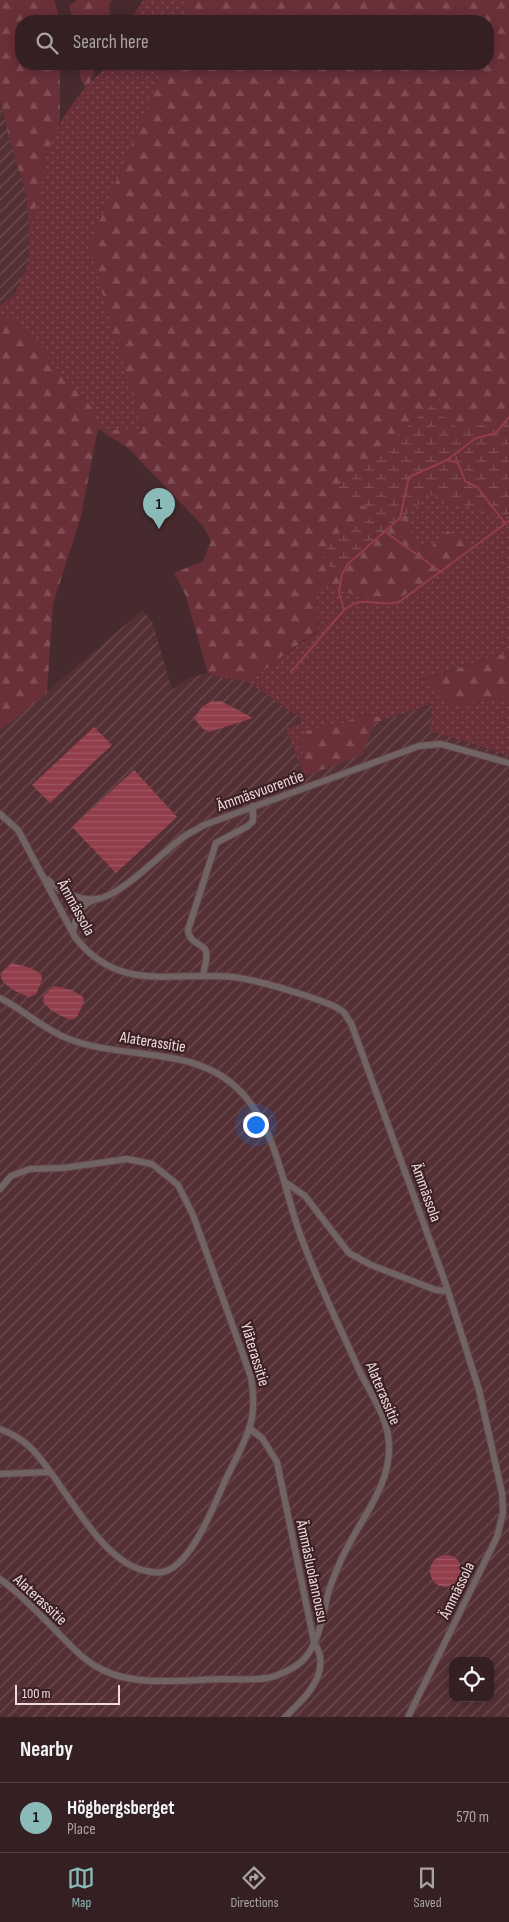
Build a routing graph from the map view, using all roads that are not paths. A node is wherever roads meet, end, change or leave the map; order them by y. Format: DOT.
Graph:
graph roads {
  1 [pos="509,763"];
  2 [pos="253,806"];
  3 [pos="0,814"];
  4 [pos="43,874"];
  5 [pos="97,899"];
  6 [pos="72,932"];
  7 [pos="203,975"];
  8 [pos="0,998"];
  9 [pos="285,1182"];
  10 [pos="0,1189"];
  11 [pos="448,1291"];
  12 [pos="249,1428"];
  13 [pos="0,1429"];
  14 [pos="50,1472"];
  15 [pos="0,1474"];
  16 [pos="0,1579"];
  17 [pos="314,1642"];
  18 [pos="285,1717"];
  19 [pos="408,1717"];
  1 -- 2 [label="street, Ämmäsvuorentie"];
  2 -- 5 [label="street, Ämmäsvuorentie"];
  2 -- 7 [label="street"];
  3 -- 4 [label="street"];
  4 -- 5 [label="street"];
  4 -- 6 [label="street, Ämmässola"];
  5 -- 6 [label="street, Ämmäsvuorentie"];
  6 -- 7 [label="street, Ämmässola"];
  7 -- 11 [label="street, Ämmässola"];
  8 -- 9 [label="street, Alaterassitie"];
  9 -- 11 [label="street"];
  9 -- 17 [label="street, Alaterassitie"];
  10 -- 12 [label="street, Yläterassitie"];
  11 -- 19 [label="street, Ämmässola"];
  12 -- 14 [label="street, Yläterassitie"];
  12 -- 17 [label="street, Ämmäsluolannousu"];
  13 -- 14 [label="street, Yläterassitie"];
  14 -- 15 [label="street"];
  16 -- 17 [label="street, Alaterassitie"];
  17 -- 18 [label="street, Ämmäsluolannousu"];
}
